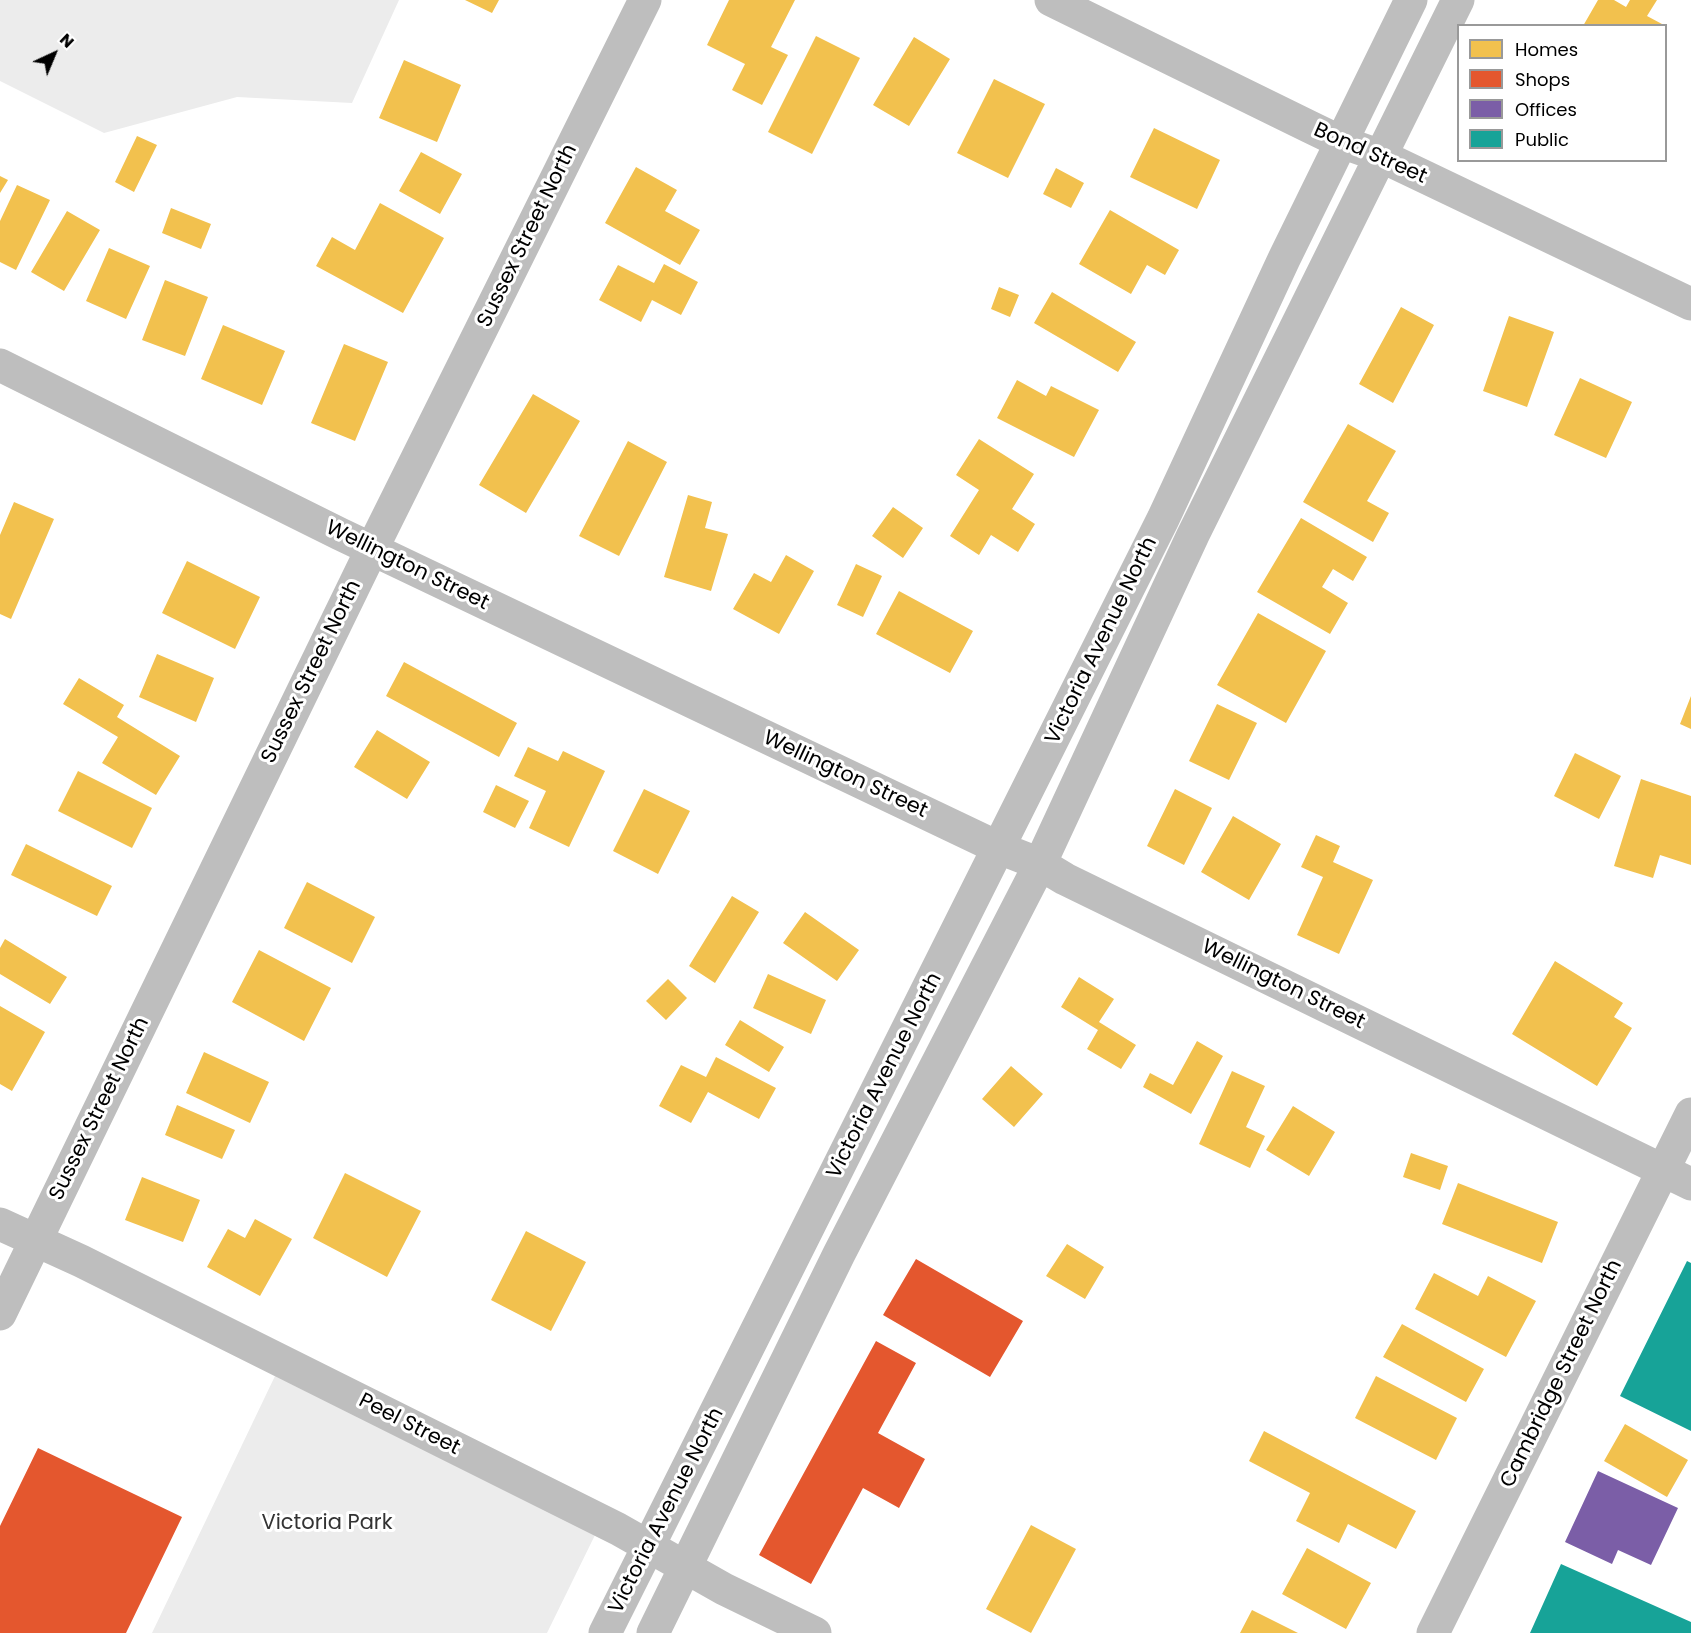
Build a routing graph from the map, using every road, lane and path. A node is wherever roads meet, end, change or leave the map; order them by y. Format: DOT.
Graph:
graph roads {
  1 [pos="645,0"];
  2 [pos="1051,0"];
  3 [pos="1411,0"];
  4 [pos="1458,0"];
  5 [pos="1341,142"];
  6 [pos="1381,156"];
  7 [pos="1691,304"];
  8 [pos="0,365"];
  9 [pos="1163,519"];
  10 [pos="1193,535"];
  11 [pos="372,549"];
  12 [pos="999,848"];
  13 [pos="1040,864"];
  14 [pos="1691,1114"];
  15 [pos="1677,1177"];
  16 [pos="0,1224"];
  17 [pos="805,1236"];
  18 [pos="35,1240"];
  19 [pos="839,1254"];
  20 [pos="0,1314"];
  21 [pos="649,1546"];
  22 [pos="686,1567"];
  23 [pos="605,1633"];
  24 [pos="653,1633"];
  25 [pos="815,1633"];
  26 [pos="1433,1633"];
  1 -- 11 [label="street, Sussex Street North"];
  2 -- 5 [label="street, Bond Street"];
  3 -- 5 [label="street, Victoria Avenue North"];
  4 -- 6 [label="street, Victoria Avenue North"];
  5 -- 6 [label="street, Bond Street"];
  5 -- 9 [label="street, Victoria Avenue North"];
  6 -- 7 [label="street, Bond Street"];
  6 -- 10 [label="street, Victoria Avenue North"];
  8 -- 11 [label="street, Wellington Street"];
  9 -- 10 [label="street, Victoria Avenue North"];
  9 -- 12 [label="street, Victoria Avenue North"];
  10 -- 13 [label="street, Victoria Avenue North"];
  11 -- 12 [label="street, Wellington Street"];
  11 -- 18 [label="street, Sussex Street North"];
  12 -- 13 [label="street, Wellington Street"];
  12 -- 17 [label="street, Victoria Avenue North"];
  13 -- 15 [label="street, Wellington Street"];
  13 -- 19 [label="street, Victoria Avenue North"];
  14 -- 15 [label="street, Cambridge Street North"];
  15 -- 26 [label="street, Cambridge Street North"];
  16 -- 18 [label="street, Peel Street"];
  17 -- 19 [label="street"];
  17 -- 21 [label="street, Victoria Avenue North"];
  18 -- 20 [label="street, Sussex Street North"];
  18 -- 21 [label="street, Peel Street"];
  19 -- 22 [label="street, Victoria Avenue North"];
  21 -- 22 [label="street, Peel Street"];
  21 -- 23 [label="street, Victoria Avenue North"];
  22 -- 24 [label="street, Victoria Avenue North"];
  22 -- 25 [label="street, Peel Street"];
}
